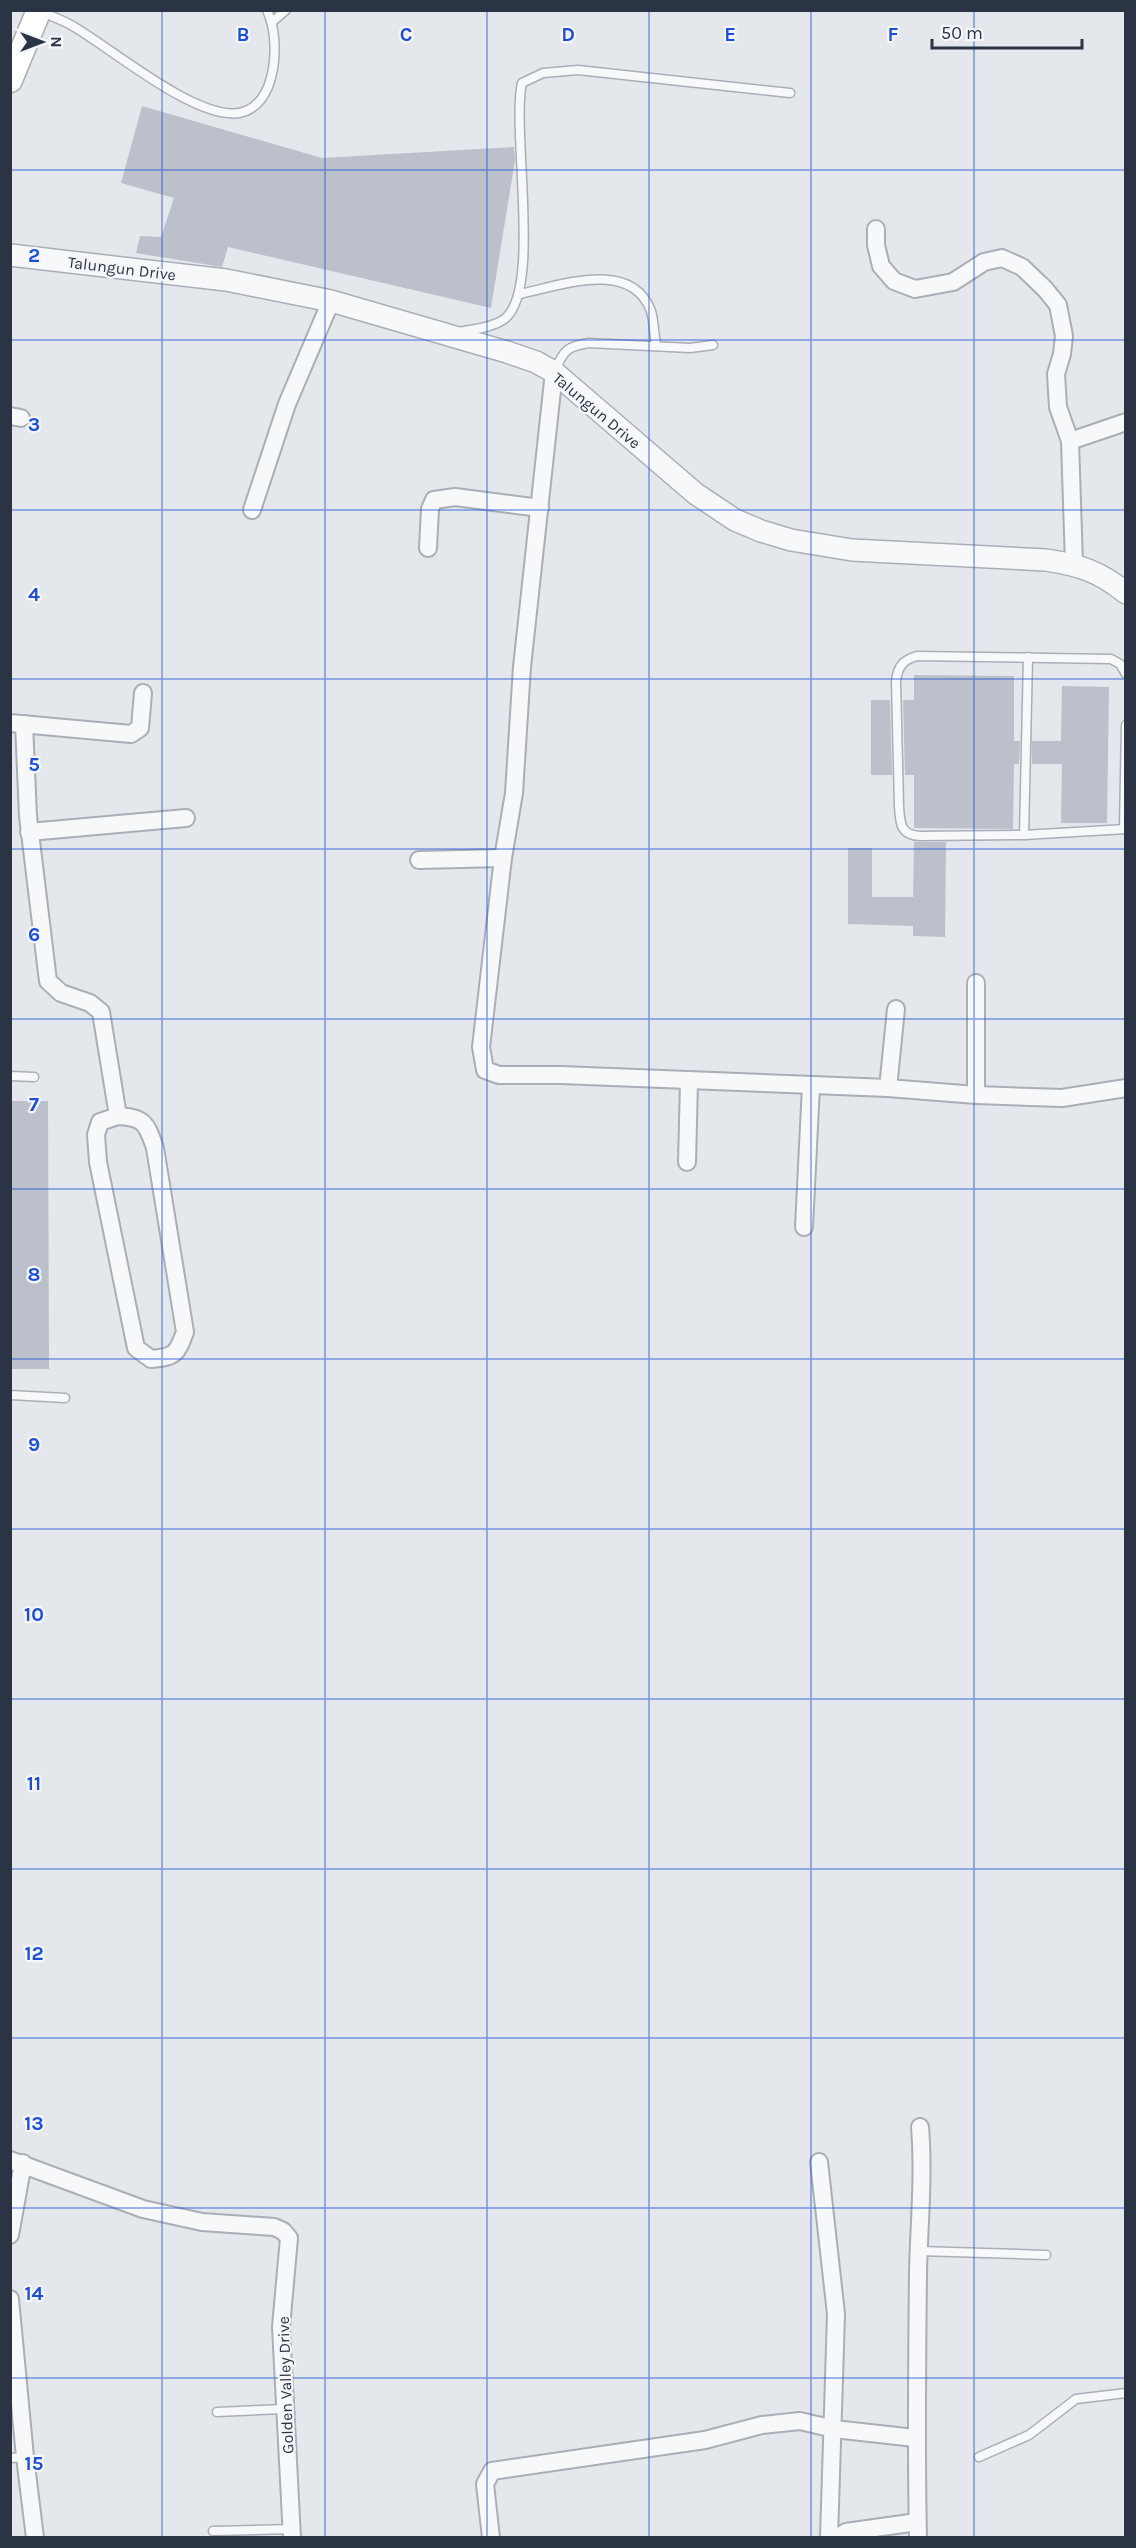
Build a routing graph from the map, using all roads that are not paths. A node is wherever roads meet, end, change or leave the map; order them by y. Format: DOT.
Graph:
graph roads {
  1 [pos="267,10"];
  2 [pos="286,10"];
  3 [pos="39,11"];
  4 [pos="272,22"];
  5 [pos="10,80"];
  6 [pos="790,93"];
  7 [pos="876,229"];
  8 [pos="10,255"];
  9 [pos="520,294"];
  10 [pos="331,302"];
  11 [pos="449,334"];
  12 [pos="656,344"];
  13 [pos="714,345"];
  14 [pos="554,372"];
  15 [pos="1125,422"];
  16 [pos="1070,441"];
  17 [pos="540,508"];
  18 [pos="252,510"];
  19 [pos="428,548"];
  20 [pos="1074,564"];
  21 [pos="1125,593"];
  22 [pos="1028,657"];
  23 [pos="1125,674"];
  24 [pos="143,693"];
  25 [pos="17,724"];
  26 [pos="1125,725"];
  27 [pos="186,818"];
  28 [pos="1125,829"];
  29 [pos="30,832"];
  30 [pos="1024,835"];
  31 [pos="503,858"];
  32 [pos="419,860"];
  33 [pos="976,983"];
  34 [pos="896,1009"];
  35 [pos="10,1076"];
  36 [pos="34,1077"];
  37 [pos="689,1082"];
  38 [pos="811,1086"];
  39 [pos="888,1088"];
  40 [pos="1125,1088"];
  41 [pos="976,1095"];
  42 [pos="118,1116"];
  43 [pos="687,1162"];
  44 [pos="804,1227"];
  45 [pos="10,1395"];
  46 [pos="65,1398"];
  47 [pos="920,2127"];
  48 [pos="16,2162"];
  49 [pos="819,2162"];
  50 [pos="10,2235"];
  51 [pos="919,2251"];
  52 [pos="1046,2255"];
  53 [pos="10,2299"];
  54 [pos="1125,2393"];
  55 [pos="284,2409"];
  56 [pos="217,2412"];
  57 [pos="834,2429"];
  58 [pos="915,2438"];
  59 [pos="18,2457"];
  60 [pos="979,2457"];
  61 [pos="918,2530"];
  62 [pos="213,2531"];
  63 [pos="292,2533"];
  64 [pos="35,2538"];
  65 [pos="491,2538"];
  66 [pos="829,2538"];
  67 [pos="836,2538"];
  1 -- 4 [label="lane"];
  2 -- 4 [label="lane"];
  3 -- 4 [label="lane"];
  3 -- 5 [label="main road"];
  6 -- 9 [label="lane"];
  7 -- 16 [label="street"];
  8 -- 10 [label="street, Talungun Drive"];
  9 -- 11 [label="lane"];
  9 -- 12 [label="lane"];
  10 -- 11 [label="street, Talungun Drive"];
  10 -- 18 [label="street"];
  11 -- 14 [label="street, Talungun Drive"];
  12 -- 13 [label="lane"];
  12 -- 14 [label="lane"];
  14 -- 17 [label="street"];
  14 -- 20 [label="street, Talungun Drive"];
  15 -- 16 [label="street"];
  16 -- 20 [label="street"];
  17 -- 19 [label="street"];
  17 -- 31 [label="street"];
  20 -- 21 [label="street, Talungun Drive"];
  22 -- 23 [label="lane"];
  22 -- 30 [label="lane"];
  22 -- 30 [label="lane"];
  24 -- 25 [label="street"];
  25 -- 29 [label="street"];
  26 -- 28 [label="lane"];
  27 -- 29 [label="street"];
  28 -- 30 [label="lane"];
  29 -- 42 [label="street"];
  31 -- 32 [label="street"];
  31 -- 37 [label="street"];
  33 -- 41 [label="street"];
  34 -- 39 [label="street"];
  35 -- 36 [label="lane"];
  37 -- 38 [label="street"];
  37 -- 43 [label="street"];
  38 -- 39 [label="street"];
  38 -- 44 [label="street"];
  39 -- 41 [label="street"];
  40 -- 41 [label="street"];
  42 -- 42 [label="street"];
  45 -- 46 [label="lane"];
  47 -- 51 [label="street"];
  48 -- 50 [label="street"];
  48 -- 55 [label="street, Golden Valley Drive"];
  49 -- 57 [label="street"];
  51 -- 52 [label="lane"];
  51 -- 58 [label="street"];
  53 -- 59 [label="street"];
  54 -- 60 [label="lane"];
  55 -- 56 [label="lane"];
  55 -- 63 [label="street, Golden Valley Drive"];
  57 -- 58 [label="street"];
  57 -- 65 [label="street"];
  57 -- 66 [label="street"];
  58 -- 61 [label="street"];
  59 -- 64 [label="street"];
  61 -- 67 [label="street"];
  62 -- 63 [label="lane"];
}
